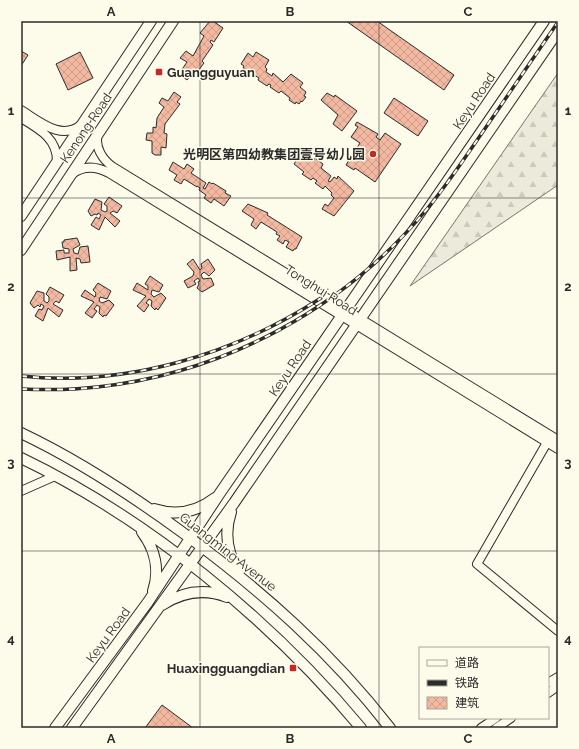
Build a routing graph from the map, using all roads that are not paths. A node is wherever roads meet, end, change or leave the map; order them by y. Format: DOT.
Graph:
graph roads {
  1 [pos="151,21"];
  2 [pos="173,21"];
  3 [pos="544,21"];
  4 [pos="558,31"];
  5 [pos="21,110"];
  6 [pos="21,118"];
  7 [pos="84,122"];
  8 [pos="99,133"];
  9 [pos="58,161"];
  10 [pos="70,176"];
  11 [pos="21,216"];
  12 [pos="21,250"];
  13 [pos="344,313"];
  14 [pos="358,322"];
  15 [pos="21,433"];
  16 [pos="552,439"];
  17 [pos="558,449"];
  18 [pos="21,458"];
  19 [pos="55,476"];
  20 [pos="21,491"];
  21 [pos="220,493"];
  22 [pos="234,503"];
  23 [pos="144,504"];
  24 [pos="131,522"];
  25 [pos="190,538"];
  26 [pos="203,547"];
  27 [pos="179,556"];
  28 [pos="190,564"];
  29 [pos="249,584"];
  30 [pos="148,602"];
  31 [pos="236,602"];
  32 [pos="157,610"];
  33 [pos="558,631"];
  34 [pos="558,677"];
  35 [pos="549,682"];
  36 [pos="558,686"];
  37 [pos="549,692"];
  38 [pos="494,719"];
  39 [pos="510,719"];
  40 [pos="55,728"];
  41 [pos="72,728"];
  42 [pos="361,728"];
  43 [pos="390,728"];
  44 [pos="481,728"];
  45 [pos="496,728"];
  1 -- 7 [label="main road, Kenong Road"];
  2 -- 8 [label="main road, Kenong Road"];
  3 -- 13 [label="main road, Keyu Road"];
  4 -- 14 [label="main road, Keyu Road"];
  5 -- 7 [label="street"];
  6 -- 9 [label="street"];
  7 -- 9 [label="main road, Kenong Road"];
  8 -- 10 [label="main road, Kenong Road"];
  8 -- 13 [label="street, Tonghui Road"];
  9 -- 11 [label="main road, Kenong Road"];
  10 -- 12 [label="main road, Kenong Road"];
  10 -- 13 [label="street, Tonghui Road"];
  13 -- 14 [label="street, Tonghui Road"];
  13 -- 21 [label="main road, Keyu Road"];
  14 -- 16 [label="street, Tonghui Road"];
  14 -- 22 [label="main road, Keyu Road"];
  15 -- 23 [label="main road, Guangming Avenue"];
  16 -- 17 [label="street, Tonghui Road"];
  16 -- 33 [label="street"];
  18 -- 19 [label="main road"];
  19 -- 20 [label="street"];
  19 -- 24 [label="main road"];
  21 -- 23 [label="main road"];
  21 -- 25 [label="main road, Keyu Road"];
  22 -- 26 [label="main road, Keyu Road"];
  22 -- 29 [label="main road"];
  23 -- 25 [label="main road, Guangming Avenue"];
  24 -- 27 [label="main road"];
  24 -- 30 [label="main road"];
  25 -- 26 [label="main road, Guangming Avenue"];
  25 -- 27 [label="main road, Keyu Road"];
  26 -- 28 [label="main road, Keyu Road"];
  26 -- 29 [label="main road, Guangming Avenue"];
  27 -- 28 [label="main road"];
  27 -- 30 [label="main road, Keyu Road"];
  28 -- 31 [label="main road"];
  28 -- 32 [label="main road, Keyu Road"];
  29 -- 43 [label="main road, Guangming Avenue"];
  30 -- 40 [label="main road, Keyu Road"];
  31 -- 32 [label="main road"];
  31 -- 42 [label="main road"];
  32 -- 41 [label="main road, Keyu Road"];
  34 -- 35 [label="street"];
  36 -- 37 [label="street"];
  38 -- 44 [label="street"];
  39 -- 45 [label="street"];
}
